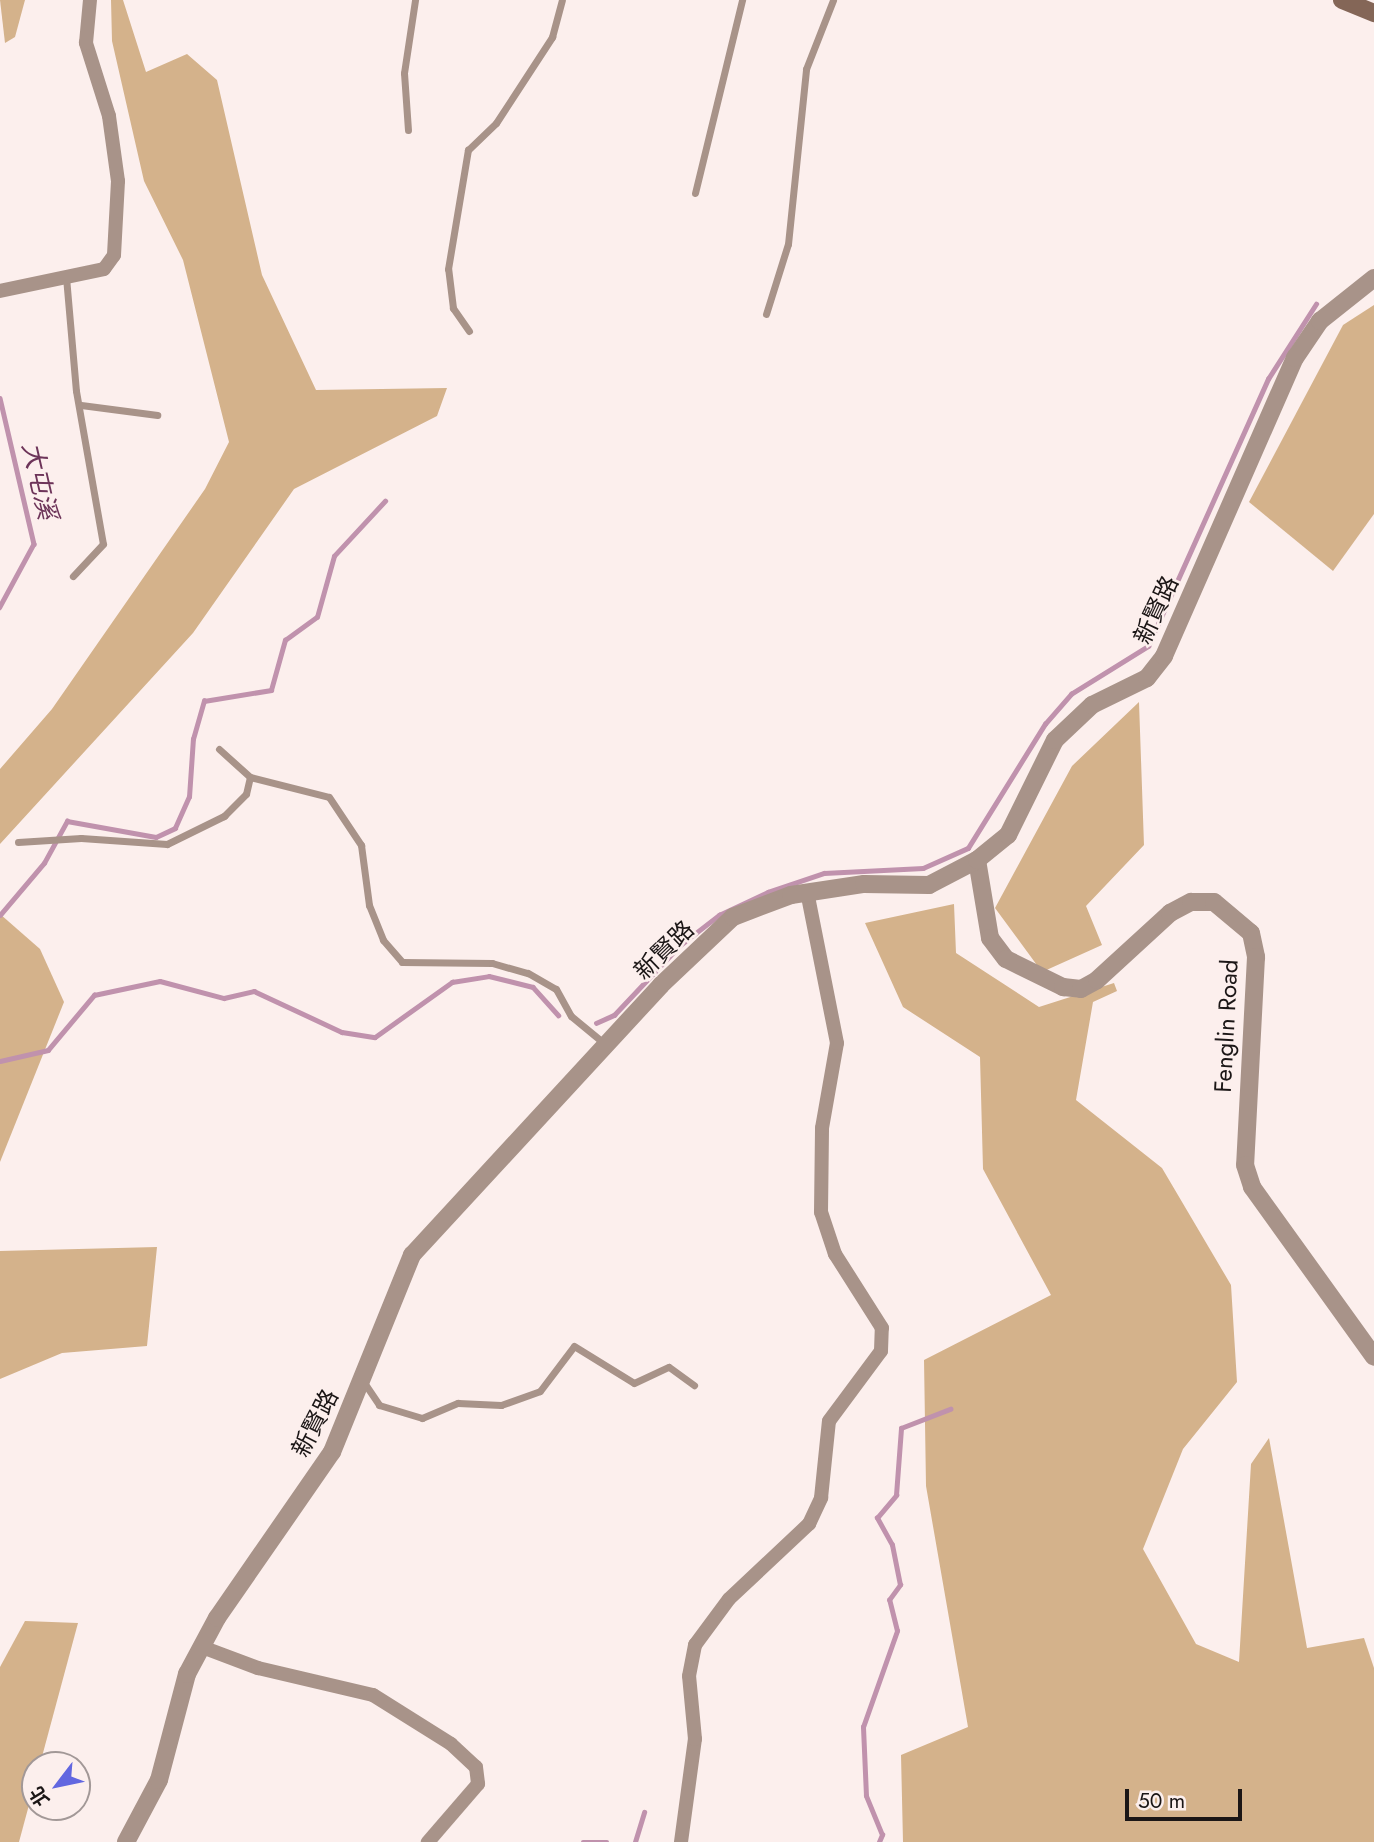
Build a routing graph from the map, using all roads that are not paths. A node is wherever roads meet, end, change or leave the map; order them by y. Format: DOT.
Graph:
graph roads {
  1 [pos="90,0"];
  2 [pos="415,0"];
  3 [pos="562,0"];
  4 [pos="742,0"];
  5 [pos="833,0"];
  6 [pos="1342,0"];
  7 [pos="1374,13"];
  8 [pos="408,130"];
  9 [pos="695,193"];
  10 [pos="66,277"];
  11 [pos="1374,278"];
  12 [pos="0,291"];
  13 [pos="765,314"];
  14 [pos="469,331"];
  15 [pos="81,405"];
  16 [pos="157,415"];
  17 [pos="73,576"];
  18 [pos="219,749"];
  19 [pos="250,778"];
  20 [pos="18,842"];
  21 [pos="978,860"];
  22 [pos="807,892"];
  23 [pos="605,1045"];
  24 [pos="1374,1357"];
  25 [pos="363,1380"];
  26 [pos="694,1385"];
  27 [pos="202,1647"];
  28 [pos="126,1842"];
  29 [pos="428,1842"];
  30 [pos="681,1842"];
  1 -- 10 [label="street"];
  2 -- 8 [label="lane"];
  3 -- 14 [label="lane"];
  4 -- 9 [label="lane"];
  5 -- 13 [label="lane"];
  6 -- 7 [label="main road"];
  10 -- 12 [label="street"];
  10 -- 15 [label="lane"];
  11 -- 21 [label="street, 新賢路"];
  15 -- 16 [label="lane"];
  15 -- 17 [label="lane"];
  18 -- 19 [label="lane"];
  19 -- 20 [label="lane"];
  19 -- 23 [label="lane"];
  21 -- 22 [label="street, 新賢路"];
  21 -- 24 [label="street, Fenglin Road"];
  22 -- 23 [label="street, 新賢路"];
  22 -- 30 [label="street"];
  23 -- 25 [label="street, 新賢路"];
  25 -- 26 [label="lane"];
  25 -- 27 [label="street, 新賢路"];
  27 -- 28 [label="street, 新賢路"];
  27 -- 29 [label="street"];
}
